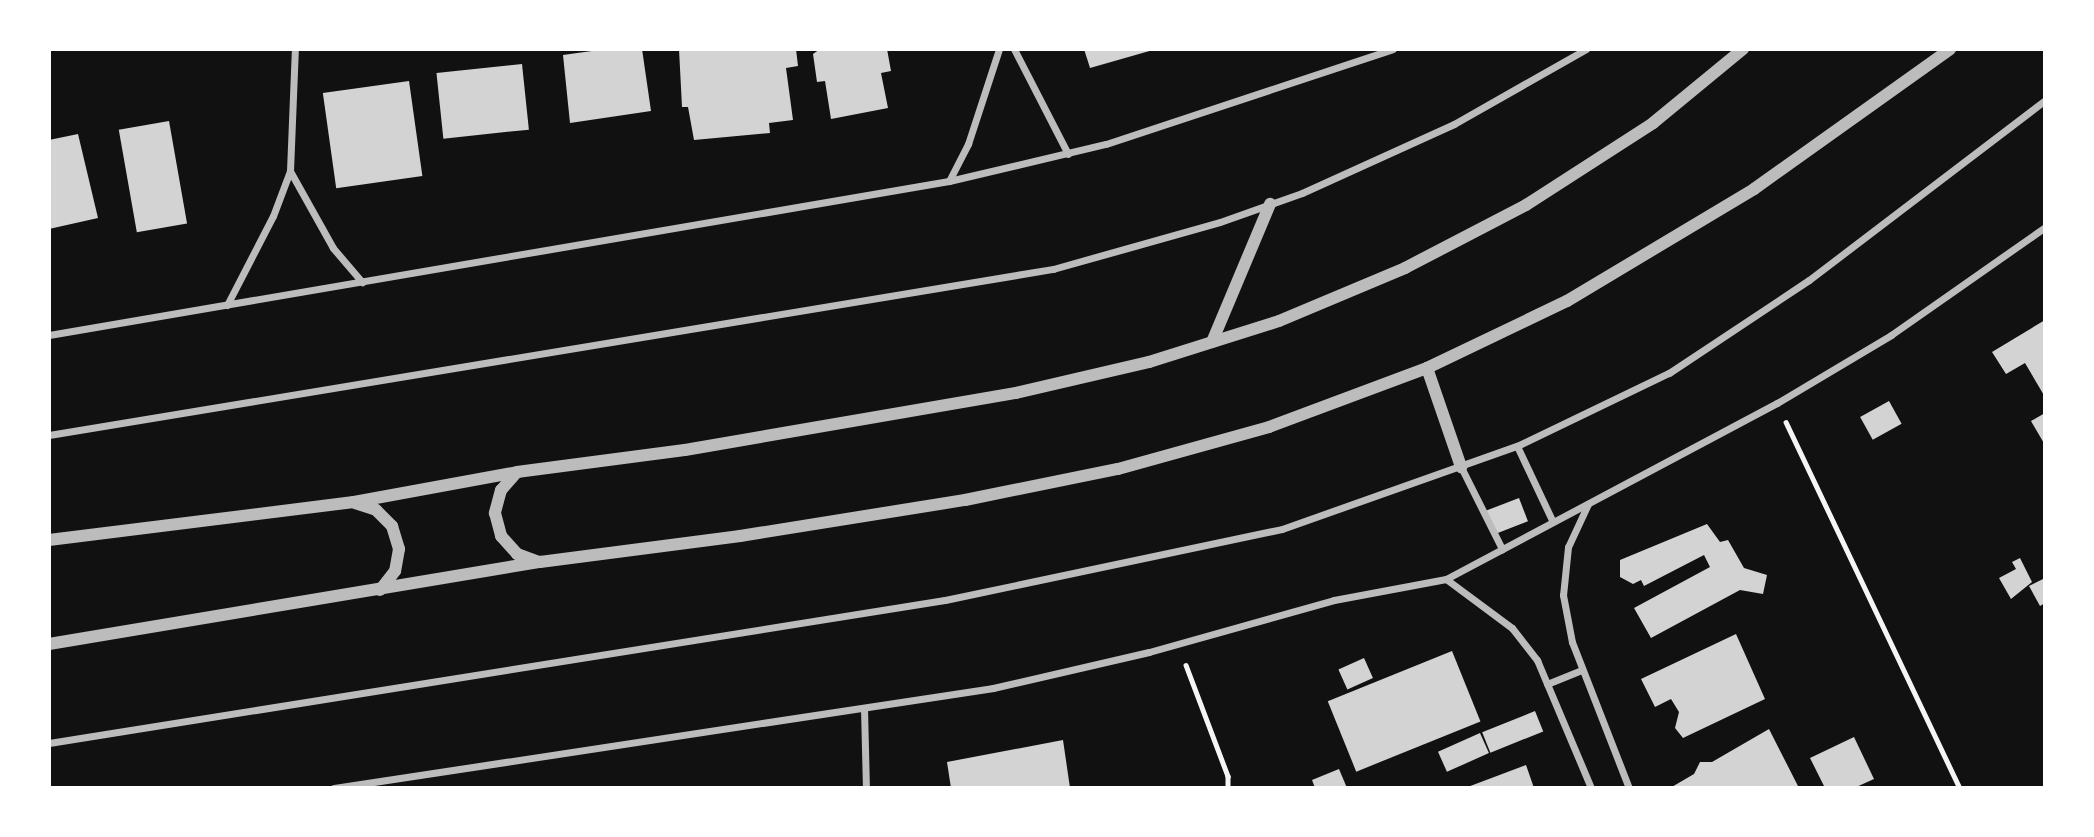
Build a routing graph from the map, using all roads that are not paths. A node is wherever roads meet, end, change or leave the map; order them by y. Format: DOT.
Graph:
graph roads {
  1 [pos="295,49"];
  2 [pos="999,49"];
  3 [pos="1014,49"];
  4 [pos="1393,49"];
  5 [pos="1586,49"];
  6 [pos="1743,49"];
  7 [pos="1950,49"];
  8 [pos="2045,100"];
  9 [pos="1068,154"];
  10 [pos="290,171"];
  11 [pos="949,181"];
  12 [pos="1270,204"];
  13 [pos="2045,226"];
  14 [pos="2041,233"];
  15 [pos="362,282"];
  16 [pos="227,305"];
  17 [pos="49,335"];
  18 [pos="1212,342"];
  19 [pos="1427,368"];
  20 [pos="49,435"];
  21 [pos="1517,446"];
  22 [pos="1461,467"];
  23 [pos="517,472"];
  24 [pos="354,502"];
  25 [pos="1589,503"];
  26 [pos="1553,522"];
  27 [pos="49,540"];
  28 [pos="1502,549"];
  29 [pos="540,562"];
  30 [pos="1446,579"];
  31 [pos="380,590"];
  32 [pos="49,644"];
  33 [pos="1582,670"];
  34 [pos="1547,684"];
  35 [pos="864,708"];
  36 [pos="49,744"];
  37 [pos="334,788"];
  38 [pos="866,788"];
  39 [pos="1591,788"];
  40 [pos="1629,788"];
  1 -- 10 [label="street"];
  2 -- 11 [label="street"];
  3 -- 9 [label="street"];
  4 -- 9 [label="street"];
  5 -- 12 [label="street"];
  6 -- 18 [label="street"];
  7 -- 19 [label="street"];
  8 -- 21 [label="street"];
  9 -- 11 [label="street"];
  10 -- 15 [label="street"];
  10 -- 16 [label="street"];
  11 -- 15 [label="street"];
  12 -- 18 [label="street"];
  12 -- 20 [label="street"];
  13 -- 14 [label="street"];
  14 -- 25 [label="street"];
  15 -- 16 [label="street"];
  16 -- 17 [label="street"];
  18 -- 23 [label="street"];
  19 -- 22 [label="street"];
  19 -- 29 [label="street"];
  21 -- 22 [label="street"];
  21 -- 26 [label="street"];
  22 -- 28 [label="street"];
  22 -- 36 [label="street"];
  23 -- 24 [label="street"];
  23 -- 29 [label="street"];
  24 -- 27 [label="street"];
  24 -- 31 [label="street"];
  25 -- 26 [label="street"];
  25 -- 33 [label="street"];
  26 -- 28 [label="street"];
  28 -- 30 [label="street"];
  29 -- 31 [label="street"];
  30 -- 34 [label="street"];
  30 -- 35 [label="street"];
  31 -- 32 [label="street"];
  33 -- 34 [label="street"];
  33 -- 40 [label="street"];
  34 -- 39 [label="street"];
  35 -- 37 [label="street"];
  35 -- 38 [label="street"];
}
